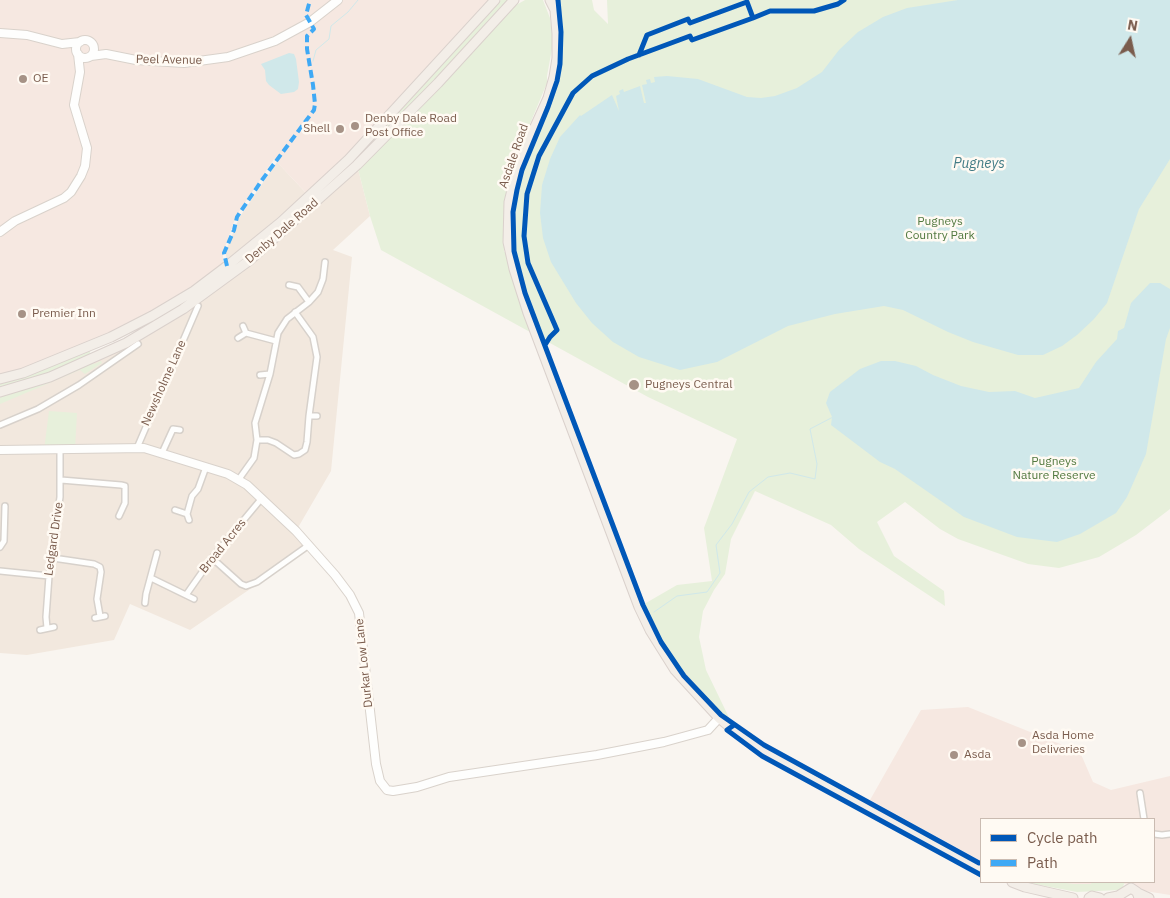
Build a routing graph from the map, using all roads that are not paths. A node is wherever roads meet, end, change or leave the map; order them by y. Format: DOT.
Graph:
graph roads {
  1 [pos="338,0"];
  2 [pos="495,0"];
  3 [pos="514,0"];
  4 [pos="551,0"];
  5 [pos="0,33"];
  6 [pos="80,42"];
  7 [pos="62,44"];
  8 [pos="92,44"];
  9 [pos="77,53"];
  10 [pos="106,54"];
  11 [pos="90,57"];
  12 [pos="80,72"];
  13 [pos="0,232"];
  14 [pos="325,262"];
  15 [pos="318,270"];
  16 [pos="324,271"];
  17 [pos="289,285"];
  18 [pos="309,302"];
  19 [pos="198,306"];
  20 [pos="296,312"];
  21 [pos="243,326"];
  22 [pos="246,334"];
  23 [pos="238,338"];
  24 [pos="276,341"];
  25 [pos="138,344"];
  26 [pos="270,374"];
  27 [pos="260,375"];
  28 [pos="79,376"];
  29 [pos="0,380"];
  30 [pos="83,381"];
  31 [pos="0,392"];
  32 [pos="309,416"];
  33 [pos="317,416"];
  34 [pos="0,425"];
  35 [pos="180,430"];
  36 [pos="257,440"];
  37 [pos="137,448"];
  38 [pos="60,449"];
  39 [pos="0,450"];
  40 [pos="162,453"];
  41 [pos="206,467"];
  42 [pos="239,479"];
  43 [pos="61,480"];
  44 [pos="262,498"];
  45 [pos="5,506"];
  46 [pos="176,510"];
  47 [pos="187,514"];
  48 [pos="119,516"];
  49 [pos="189,520"];
  50 [pos="2,526"];
  51 [pos="309,545"];
  52 [pos="0,546"];
  53 [pos="157,553"];
  54 [pos="53,558"];
  55 [pos="212,558"];
  56 [pos="0,571"];
  57 [pos="49,576"];
  58 [pos="150,578"];
  59 [pos="186,595"];
  60 [pos="194,599"];
  61 [pos="146,603"];
  62 [pos="100,617"];
  63 [pos="54,627"];
  64 [pos="47,628"];
  65 [pos="40,630"];
  66 [pos="719,718"];
  67 [pos="1140,793"];
  68 [pos="1144,818"];
  69 [pos="1155,834"];
  70 [pos="1170,834"];
  71 [pos="980,868"];
  72 [pos="1015,883"];
  73 [pos="1126,890"];
  74 [pos="1138,894"];
  75 [pos="1073,898"];
  76 [pos="1108,898"];
  77 [pos="1149,898"];
  1 -- 10 [label="street, Peel Avenue"];
  2 -- 29 [label="main road, Denby Dale Road"];
  3 -- 31 [label="main road, Denby Dale Road"];
  4 -- 66 [label="main road, Asdale Road"];
  5 -- 7 [label="street, Peel Avenue"];
  6 -- 7 [label="street, Peel Avenue"];
  6 -- 8 [label="street, Peel Avenue"];
  6 -- 9 [label="street"];
  7 -- 9 [label="street, Peel Avenue"];
  8 -- 10 [label="street, Peel Avenue"];
  8 -- 11 [label="street"];
  9 -- 11 [label="street, Peel Avenue"];
  9 -- 12 [label="street"];
  10 -- 11 [label="street, Peel Avenue"];
  11 -- 12 [label="street"];
  12 -- 13 [label="street"];
  14 -- 16 [label="street"];
  15 -- 16 [label="street"];
  16 -- 18 [label="street"];
  17 -- 18 [label="street"];
  18 -- 20 [label="street"];
  19 -- 37 [label="street, Newsholme Lane"];
  20 -- 24 [label="street"];
  20 -- 32 [label="street"];
  21 -- 22 [label="street"];
  22 -- 23 [label="street"];
  22 -- 24 [label="street"];
  24 -- 26 [label="street"];
  25 -- 30 [label="street"];
  26 -- 27 [label="street"];
  26 -- 36 [label="street"];
  28 -- 30 [label="street"];
  30 -- 34 [label="street"];
  32 -- 33 [label="street"];
  32 -- 36 [label="street"];
  35 -- 40 [label="street"];
  36 -- 42 [label="street"];
  37 -- 38 [label="street, Durkar Low Lane"];
  37 -- 40 [label="street, Durkar Low Lane"];
  38 -- 39 [label="street, Durkar Low Lane"];
  38 -- 43 [label="street, Ledgard Drive"];
  40 -- 41 [label="street, Durkar Low Lane"];
  41 -- 42 [label="street, Durkar Low Lane"];
  41 -- 47 [label="street"];
  42 -- 44 [label="street, Durkar Low Lane"];
  43 -- 48 [label="street"];
  43 -- 54 [label="street, Ledgard Drive"];
  44 -- 51 [label="street, Durkar Low Lane"];
  44 -- 55 [label="street, Broad Acres"];
  45 -- 50 [label="street"];
  46 -- 47 [label="street"];
  47 -- 49 [label="street"];
  50 -- 52 [label="street"];
  51 -- 55 [label="street"];
  51 -- 66 [label="street, Durkar Low Lane"];
  53 -- 58 [label="street"];
  54 -- 57 [label="street, Ledgard Drive"];
  54 -- 62 [label="street"];
  55 -- 59 [label="street, Broad Acres"];
  56 -- 57 [label="street"];
  57 -- 64 [label="street, Ledgard Drive"];
  58 -- 59 [label="street"];
  58 -- 61 [label="street"];
  59 -- 60 [label="street"];
  63 -- 64 [label="street"];
  64 -- 65 [label="street"];
  66 -- 71 [label="main road, Asdale Road"];
  67 -- 68 [label="street"];
  69 -- 70 [label="street"];
  72 -- 75 [label="main road"];
  73 -- 74 [label="main road"];
  73 -- 76 [label="main road"];
  74 -- 77 [label="main road"];
}
